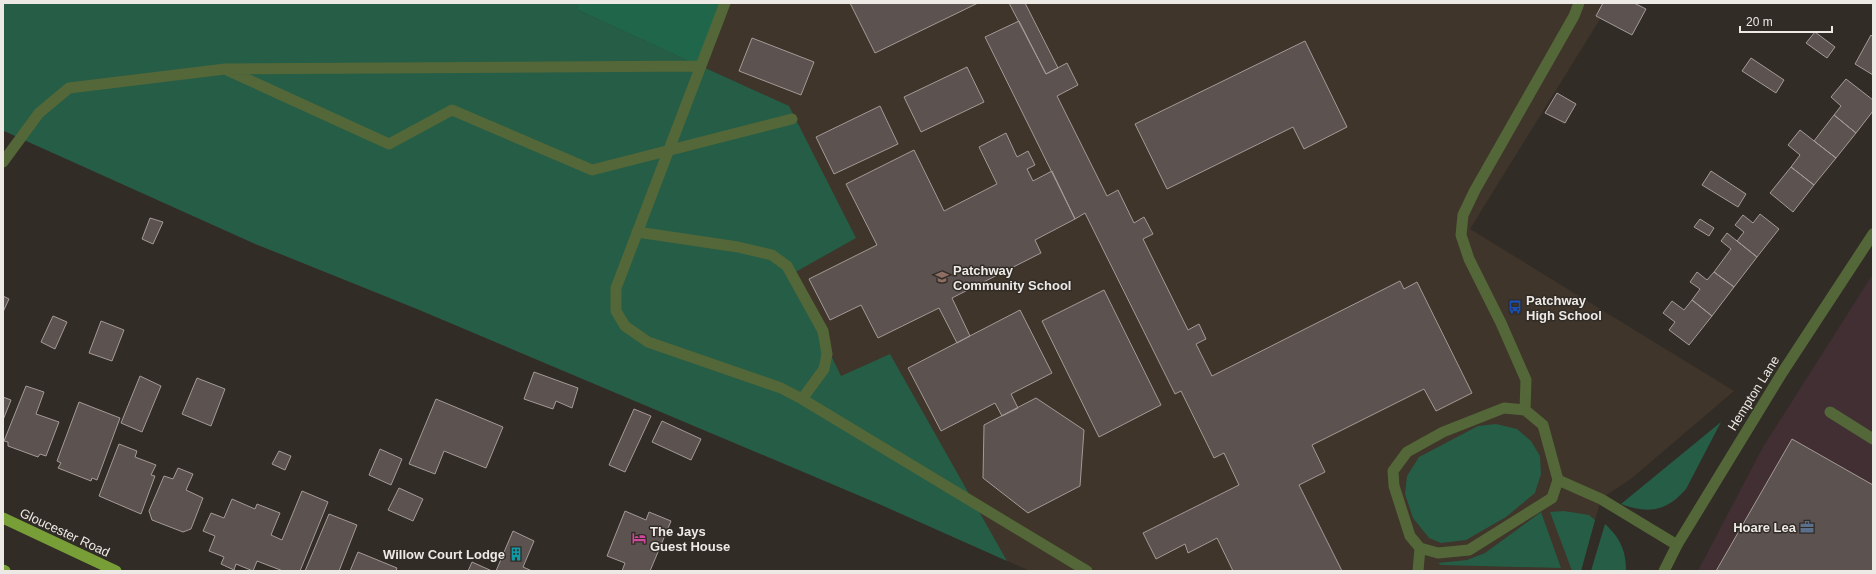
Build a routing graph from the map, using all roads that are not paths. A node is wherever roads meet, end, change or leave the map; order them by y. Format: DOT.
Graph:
graph roads {
  1 [pos="725,3"];
  2 [pos="1569,3"];
  3 [pos="1579,3"];
  4 [pos="1574,16"];
  5 [pos="700,66"];
  6 [pos="225,69"];
  7 [pos="792,119"];
  8 [pos="667,151"];
  9 [pos="3,162"];
  10 [pos="637,232"];
  11 [pos="1873,234"];
  12 [pos="802,399"];
  13 [pos="1526,410"];
  14 [pos="1830,412"];
  15 [pos="1873,439"];
  16 [pos="1558,480"];
  17 [pos="3,518"];
  18 [pos="1677,545"];
  19 [pos="1420,548"];
  20 [pos="116,571"];
  21 [pos="1087,571"];
  22 [pos="1418,571"];
  23 [pos="1664,571"];
  1 -- 5 [label="street"];
  2 -- 4 [label="street"];
  3 -- 4 [label="street"];
  4 -- 13 [label="street"];
  5 -- 6 [label="street"];
  5 -- 8 [label="street"];
  6 -- 8 [label="street"];
  6 -- 9 [label="street"];
  7 -- 8 [label="street"];
  8 -- 10 [label="street"];
  10 -- 12 [label="street"];
  10 -- 12 [label="street"];
  11 -- 18 [label="street, Hempton Lane"];
  12 -- 21 [label="street"];
  13 -- 16 [label="street"];
  13 -- 19 [label="street"];
  14 -- 15 [label="street"];
  16 -- 18 [label="street"];
  16 -- 19 [label="street"];
  17 -- 20 [label="main road, Gloucester Road"];
  18 -- 23 [label="street, Hempton Lane"];
  19 -- 22 [label="street"];
}
